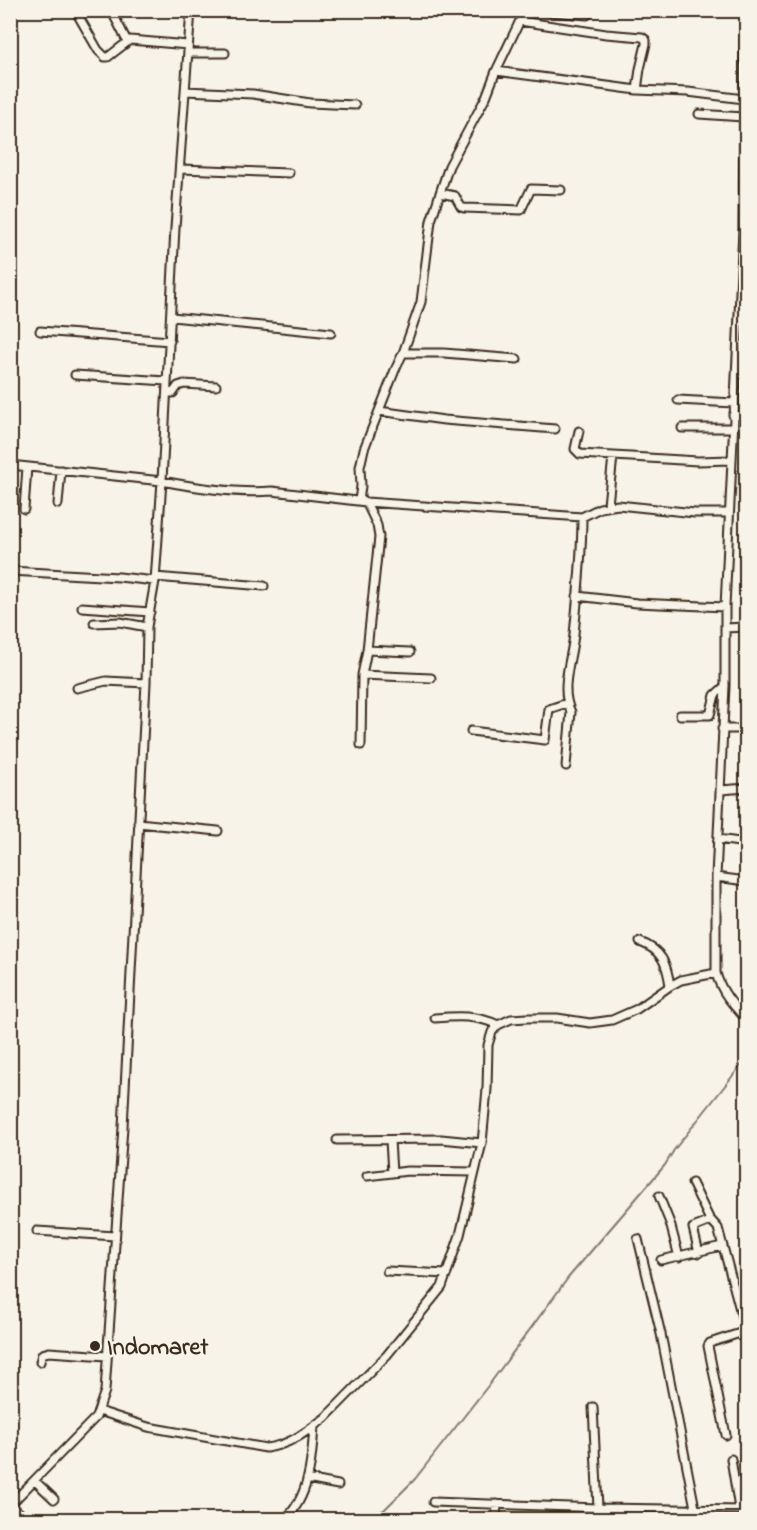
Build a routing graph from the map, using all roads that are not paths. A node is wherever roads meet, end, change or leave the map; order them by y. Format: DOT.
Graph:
graph roads {
  1 [pos="75,10"];
  2 [pos="111,10"];
  3 [pos="191,10"];
  4 [pos="527,10"];
  5 [pos="745,10"];
  6 [pos="587,15"];
  7 [pos="520,21"];
  8 [pos="127,41"];
  9 [pos="188,45"];
  10 [pos="188,53"];
  11 [pos="225,53"];
  12 [pos="496,70"];
  13 [pos="637,90"];
  14 [pos="185,91"];
  15 [pos="744,99"];
  16 [pos="356,105"];
  17 [pos="745,107"];
  18 [pos="699,114"];
  19 [pos="743,117"];
  20 [pos="745,138"];
  21 [pos="181,169"];
  22 [pos="289,173"];
  23 [pos="561,190"];
  24 [pos="440,193"];
  25 [pos="743,271"];
  26 [pos="172,317"];
  27 [pos="39,331"];
  28 [pos="331,333"];
  29 [pos="170,341"];
  30 [pos="403,353"];
  31 [pos="517,359"];
  32 [pos="75,375"];
  33 [pos="166,381"];
  34 [pos="216,386"];
  35 [pos="167,392"];
  36 [pos="678,400"];
  37 [pos="734,403"];
  38 [pos="380,411"];
  39 [pos="733,416"];
  40 [pos="747,416"];
  41 [pos="682,428"];
  42 [pos="732,428"];
  43 [pos="555,429"];
  44 [pos="579,431"];
  45 [pos="613,456"];
  46 [pos="731,460"];
  47 [pos="10,465"];
  48 [pos="27,467"];
  49 [pos="61,470"];
  50 [pos="162,481"];
  51 [pos="362,501"];
  52 [pos="58,504"];
  53 [pos="608,505"];
  54 [pos="24,509"];
  55 [pos="729,513"];
  56 [pos="582,517"];
  57 [pos="10,571"];
  58 [pos="155,579"];
  59 [pos="264,586"];
  60 [pos="577,596"];
  61 [pos="82,607"];
  62 [pos="725,607"];
  63 [pos="150,612"];
  64 [pos="94,623"];
  65 [pos="147,627"];
  66 [pos="747,627"];
  67 [pos="725,628"];
  68 [pos="367,650"];
  69 [pos="410,652"];
  70 [pos="362,675"];
  71 [pos="431,678"];
  72 [pos="146,683"];
  73 [pos="725,686"];
  74 [pos="77,688"];
  75 [pos="567,703"];
  76 [pos="680,715"];
  77 [pos="722,729"];
  78 [pos="747,729"];
  79 [pos="471,731"];
  80 [pos="361,745"];
  81 [pos="566,766"];
  82 [pos="747,788"];
  83 [pos="721,790"];
  84 [pos="138,824"];
  85 [pos="218,831"];
  86 [pos="718,839"];
  87 [pos="747,843"];
  88 [pos="716,877"];
  89 [pos="747,880"];
  90 [pos="640,942"];
  91 [pos="716,973"];
  92 [pos="670,986"];
  93 [pos="435,1018"];
  94 [pos="747,1019"];
  95 [pos="498,1025"];
  96 [pos="337,1140"];
  97 [pos="390,1140"];
  98 [pos="482,1143"];
  99 [pos="475,1172"];
  100 [pos="392,1173"];
  101 [pos="367,1176"];
  102 [pos="692,1183"];
  103 [pos="659,1196"];
  104 [pos="709,1218"];
  105 [pos="37,1231"];
  106 [pos="115,1236"];
  107 [pos="638,1239"];
  108 [pos="722,1246"];
  109 [pos="699,1253"];
  110 [pos="679,1257"];
  111 [pos="660,1260"];
  112 [pos="387,1271"];
  113 [pos="447,1274"];
  114 [pos="746,1331"];
  115 [pos="107,1356"];
  116 [pos="40,1362"];
  117 [pos="593,1407"];
  118 [pos="99,1411"];
  119 [pos="314,1426"];
  120 [pos="726,1435"];
  121 [pos="731,1460"];
  122 [pos="306,1479"];
  123 [pos="36,1481"];
  124 [pos="338,1485"];
  125 [pos="54,1498"];
  126 [pos="433,1502"];
  127 [pos="497,1504"];
  128 [pos="11,1505"];
  129 [pos="598,1508"];
  130 [pos="695,1508"];
  131 [pos="739,1509"];
  132 [pos="27,1520"];
  133 [pos="284,1520"];
  134 [pos="496,1520"];
  135 [pos="594,1520"];
  136 [pos="734,1520"];
  1 -- 8 [label="street"];
  2 -- 8 [label="street"];
  3 -- 9 [label="street"];
  4 -- 6 [label="street"];
  4 -- 7 [label="street"];
  5 -- 15 [label="street"];
  7 -- 12 [label="street"];
  7 -- 13 [label="street"];
  8 -- 9 [label="street"];
  9 -- 10 [label="street"];
  10 -- 11 [label="street"];
  10 -- 14 [label="street"];
  12 -- 13 [label="street"];
  12 -- 24 [label="street"];
  13 -- 15 [label="street"];
  14 -- 16 [label="street"];
  14 -- 21 [label="street"];
  15 -- 17 [label="street"];
  17 -- 19 [label="street"];
  18 -- 19 [label="street"];
  19 -- 20 [label="street"];
  20 -- 25 [label="street"];
  21 -- 22 [label="street"];
  21 -- 26 [label="street"];
  23 -- 24 [label="street"];
  24 -- 30 [label="street"];
  25 -- 37 [label="street"];
  26 -- 28 [label="street"];
  26 -- 29 [label="street"];
  27 -- 29 [label="street"];
  29 -- 33 [label="street"];
  30 -- 31 [label="street"];
  30 -- 38 [label="street"];
  32 -- 33 [label="street"];
  33 -- 35 [label="street"];
  34 -- 35 [label="street"];
  35 -- 50 [label="street"];
  36 -- 37 [label="street"];
  37 -- 39 [label="street"];
  38 -- 43 [label="street"];
  38 -- 51 [label="street"];
  39 -- 40 [label="street"];
  39 -- 42 [label="street"];
  41 -- 42 [label="street"];
  42 -- 46 [label="street"];
  44 -- 45 [label="street"];
  45 -- 46 [label="street"];
  45 -- 53 [label="street"];
  46 -- 55 [label="street"];
  47 -- 48 [label="street"];
  48 -- 49 [label="street"];
  48 -- 54 [label="street"];
  49 -- 50 [label="street"];
  49 -- 52 [label="street"];
  50 -- 51 [label="street"];
  50 -- 58 [label="street"];
  51 -- 56 [label="street"];
  51 -- 68 [label="street"];
  53 -- 55 [label="street"];
  53 -- 56 [label="street"];
  55 -- 62 [label="street"];
  56 -- 60 [label="street"];
  57 -- 58 [label="street"];
  58 -- 59 [label="street"];
  58 -- 63 [label="street"];
  60 -- 62 [label="street"];
  60 -- 75 [label="street"];
  61 -- 63 [label="street"];
  62 -- 67 [label="street"];
  63 -- 65 [label="street"];
  64 -- 65 [label="street"];
  65 -- 72 [label="street"];
  66 -- 67 [label="street"];
  67 -- 73 [label="street"];
  68 -- 69 [label="street"];
  68 -- 70 [label="street"];
  70 -- 71 [label="street"];
  70 -- 80 [label="street"];
  72 -- 74 [label="street"];
  72 -- 84 [label="street"];
  73 -- 76 [label="street"];
  73 -- 77 [label="street"];
  75 -- 79 [label="street"];
  75 -- 81 [label="street"];
  77 -- 78 [label="street"];
  77 -- 83 [label="street"];
  82 -- 83 [label="street"];
  83 -- 86 [label="street"];
  84 -- 85 [label="street"];
  84 -- 106 [label="street"];
  86 -- 87 [label="street"];
  86 -- 88 [label="street"];
  88 -- 89 [label="street"];
  88 -- 91 [label="street"];
  90 -- 92 [label="street"];
  91 -- 92 [label="street"];
  91 -- 94 [label="street"];
  92 -- 95 [label="street"];
  93 -- 95 [label="street"];
  95 -- 98 [label="street"];
  96 -- 97 [label="street"];
  97 -- 98 [label="street"];
  97 -- 100 [label="street"];
  98 -- 99 [label="street"];
  99 -- 100 [label="street"];
  99 -- 113 [label="street"];
  100 -- 101 [label="street"];
  102 -- 104 [label="street"];
  103 -- 110 [label="street"];
  104 -- 108 [label="street"];
  104 -- 109 [label="street"];
  105 -- 106 [label="street"];
  106 -- 115 [label="street"];
  107 -- 130 [label="street"];
  108 -- 109 [label="street"];
  108 -- 114 [label="street"];
  109 -- 110 [label="street"];
  110 -- 111 [label="street"];
  112 -- 113 [label="street"];
  113 -- 119 [label="street"];
  114 -- 120 [label="street"];
  115 -- 116 [label="street"];
  115 -- 118 [label="street"];
  117 -- 129 [label="street"];
  118 -- 119 [label="street"];
  118 -- 123 [label="street"];
  119 -- 122 [label="street"];
  121 -- 131 [label="street"];
  122 -- 124 [label="street"];
  122 -- 133 [label="street"];
  123 -- 125 [label="street"];
  123 -- 128 [label="street"];
  126 -- 127 [label="street"];
  127 -- 129 [label="street"];
  127 -- 134 [label="street"];
  128 -- 132 [label="street"];
  129 -- 130 [label="street"];
  129 -- 135 [label="street"];
  130 -- 131 [label="street"];
  131 -- 136 [label="street"];
}
